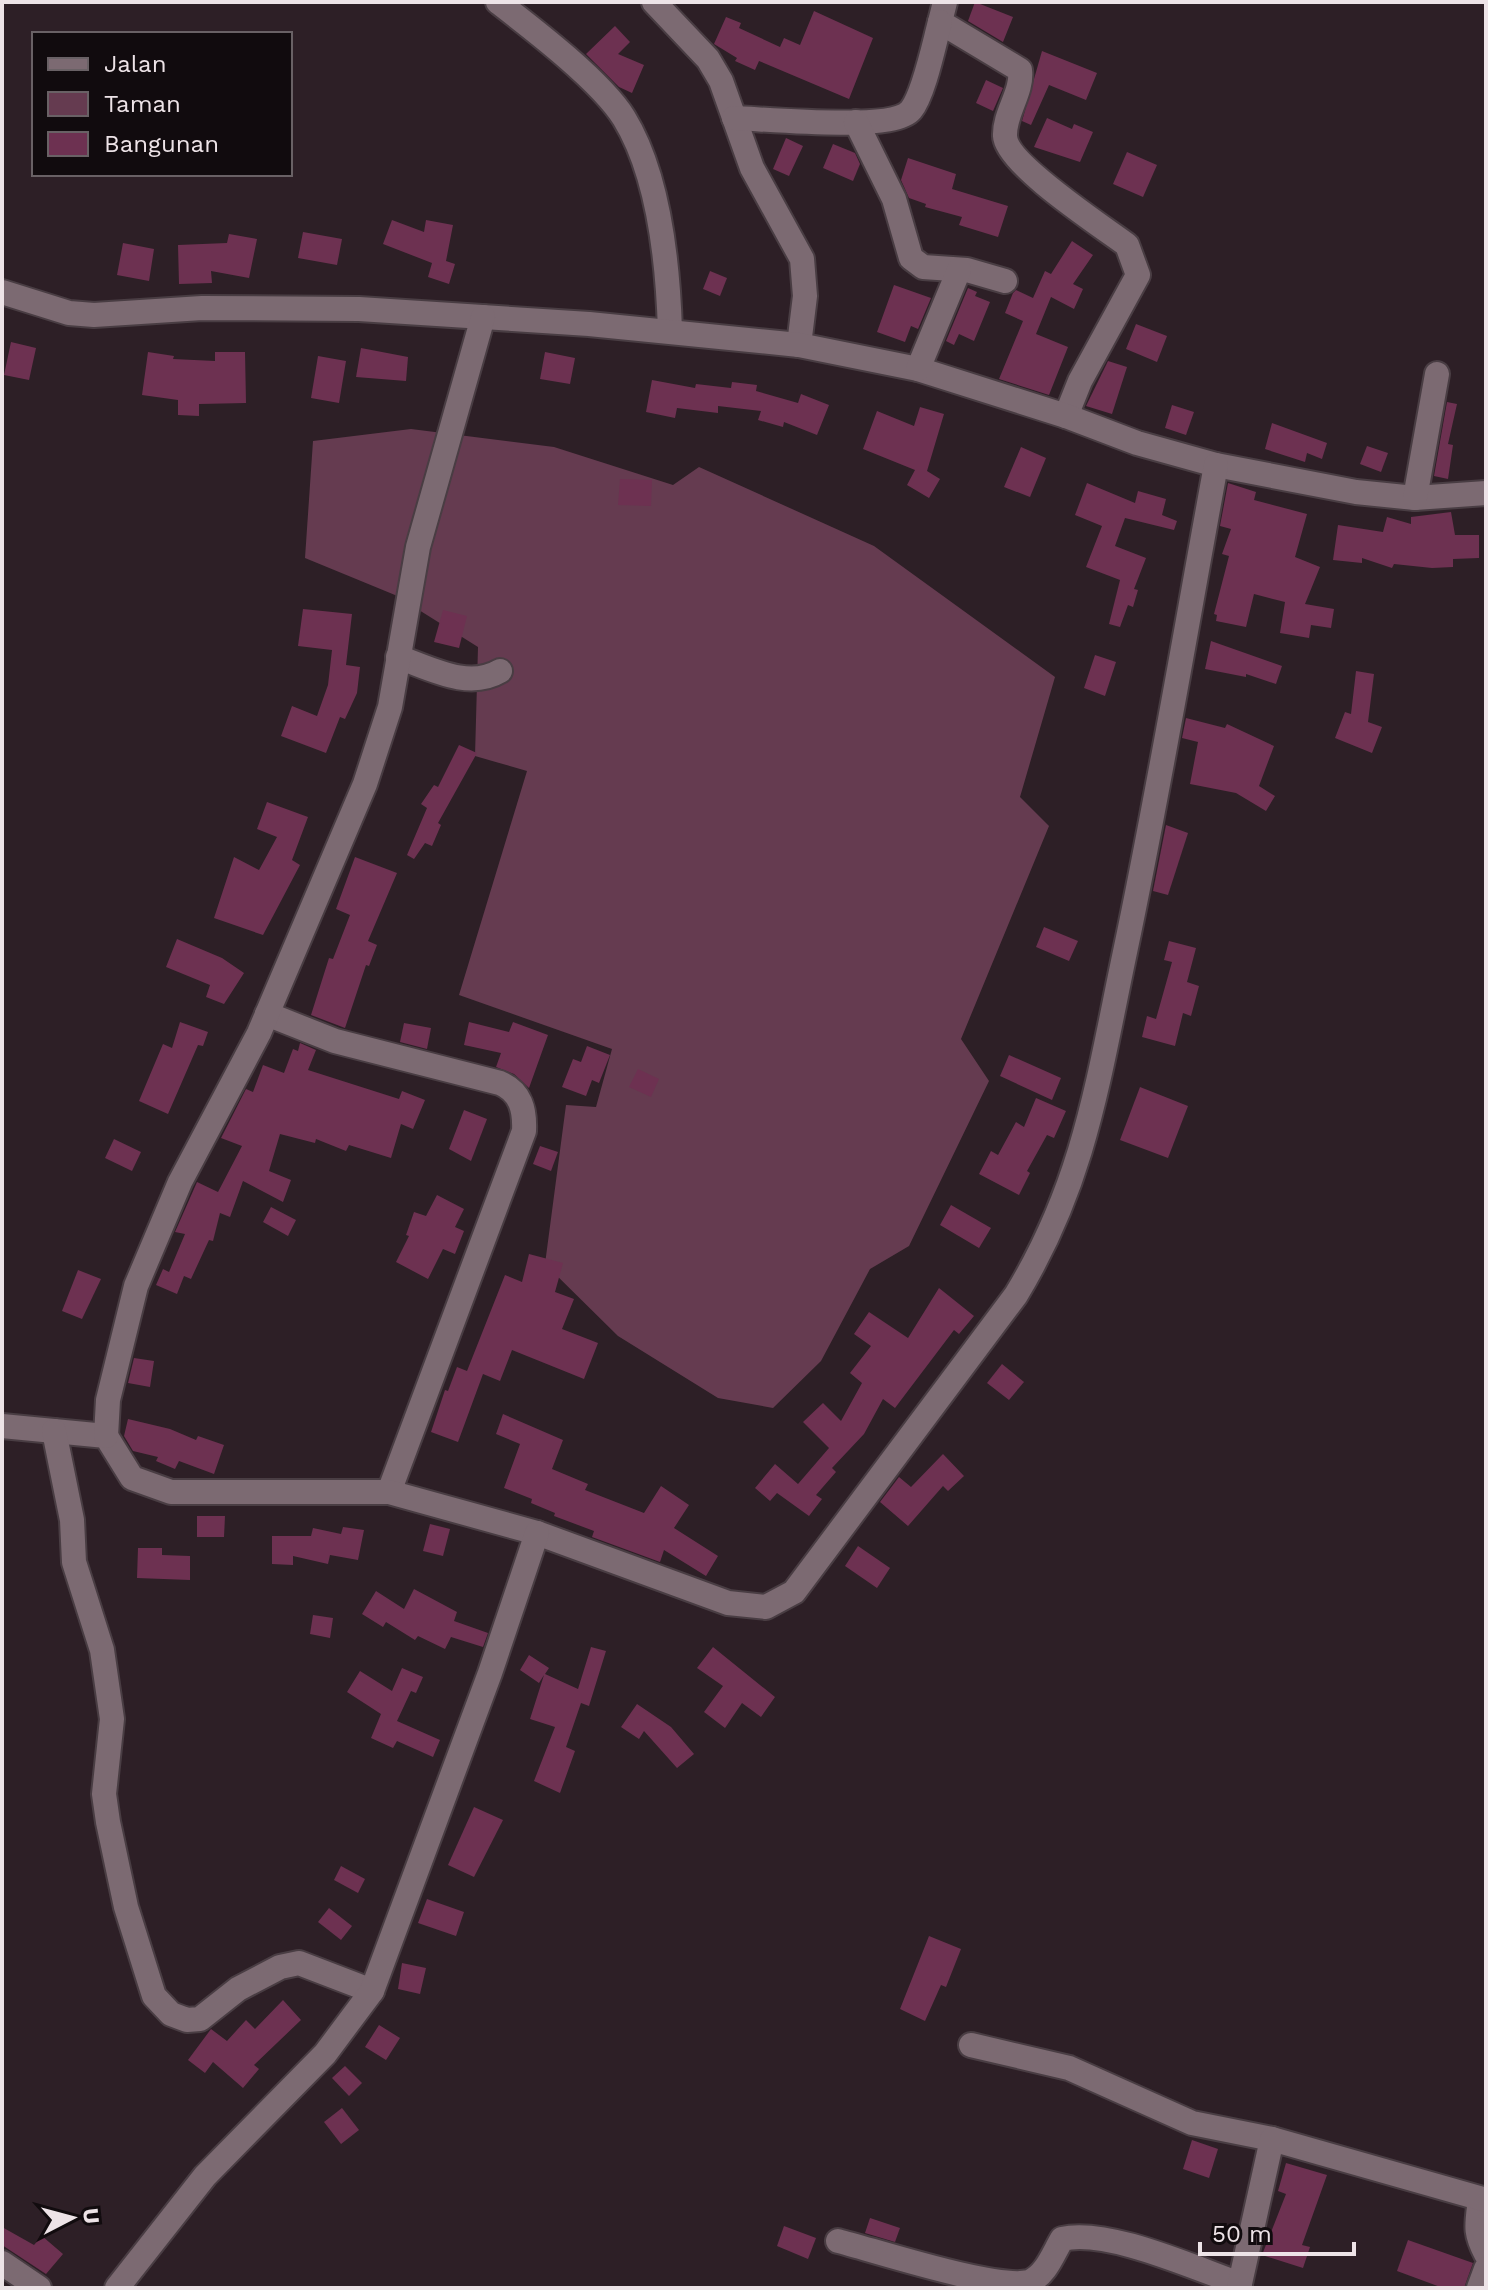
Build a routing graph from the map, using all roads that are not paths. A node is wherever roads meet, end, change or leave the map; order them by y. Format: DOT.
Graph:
graph roads {
  1 [pos="498,2"];
  2 [pos="654,2"];
  3 [pos="943,12"];
  4 [pos="734,118"];
  5 [pos="856,122"];
  6 [pos="959,270"];
  7 [pos="1005,281"];
  8 [pos="2,292"];
  9 [pos="483,317"];
  10 [pos="670,331"];
  11 [pos="799,345"];
  12 [pos="918,369"];
  13 [pos="1437,374"];
  14 [pos="1066,416"];
  15 [pos="1216,465"];
  16 [pos="1486,493"];
  17 [pos="1415,498"];
  18 [pos="398,657"];
  19 [pos="500,671"];
  20 [pos="267,1014"];
  21 [pos="2,1426"];
  22 [pos="54,1431"];
  23 [pos="106,1436"];
  24 [pos="389,1492"];
  25 [pos="537,1533"];
  26 [pos="372,1991"];
  27 [pos="971,2045"];
  28 [pos="1272,2139"];
  29 [pos="1483,2200"];
  30 [pos="838,2241"];
  31 [pos="1486,2254"];
  32 [pos="2,2263"];
  33 [pos="1486,2269"];
  34 [pos="1240,2286"];
  35 [pos="39,2288"];
  36 [pos="117,2288"];
  37 [pos="1479,2288"];
  1 -- 10 [label="street"];
  2 -- 4 [label="street"];
  3 -- 5 [label="street"];
  3 -- 14 [label="street"];
  4 -- 5 [label="street"];
  4 -- 11 [label="street"];
  5 -- 6 [label="street"];
  6 -- 7 [label="street"];
  6 -- 12 [label="street"];
  8 -- 9 [label="street"];
  9 -- 10 [label="street"];
  9 -- 18 [label="street"];
  10 -- 11 [label="street"];
  11 -- 12 [label="street"];
  12 -- 14 [label="street"];
  13 -- 17 [label="street"];
  14 -- 15 [label="street"];
  15 -- 17 [label="street"];
  15 -- 25 [label="street"];
  16 -- 17 [label="street"];
  18 -- 19 [label="street"];
  18 -- 20 [label="street"];
  20 -- 23 [label="street"];
  20 -- 24 [label="street"];
  21 -- 22 [label="street"];
  22 -- 23 [label="street"];
  22 -- 26 [label="street"];
  23 -- 24 [label="street"];
  24 -- 25 [label="street"];
  25 -- 26 [label="street"];
  26 -- 36 [label="street"];
  27 -- 28 [label="street"];
  28 -- 29 [label="street"];
  28 -- 34 [label="street"];
  29 -- 31 [label="street"];
  30 -- 34 [label="street"];
  32 -- 35 [label="street"];
  33 -- 37 [label="street"];
}
